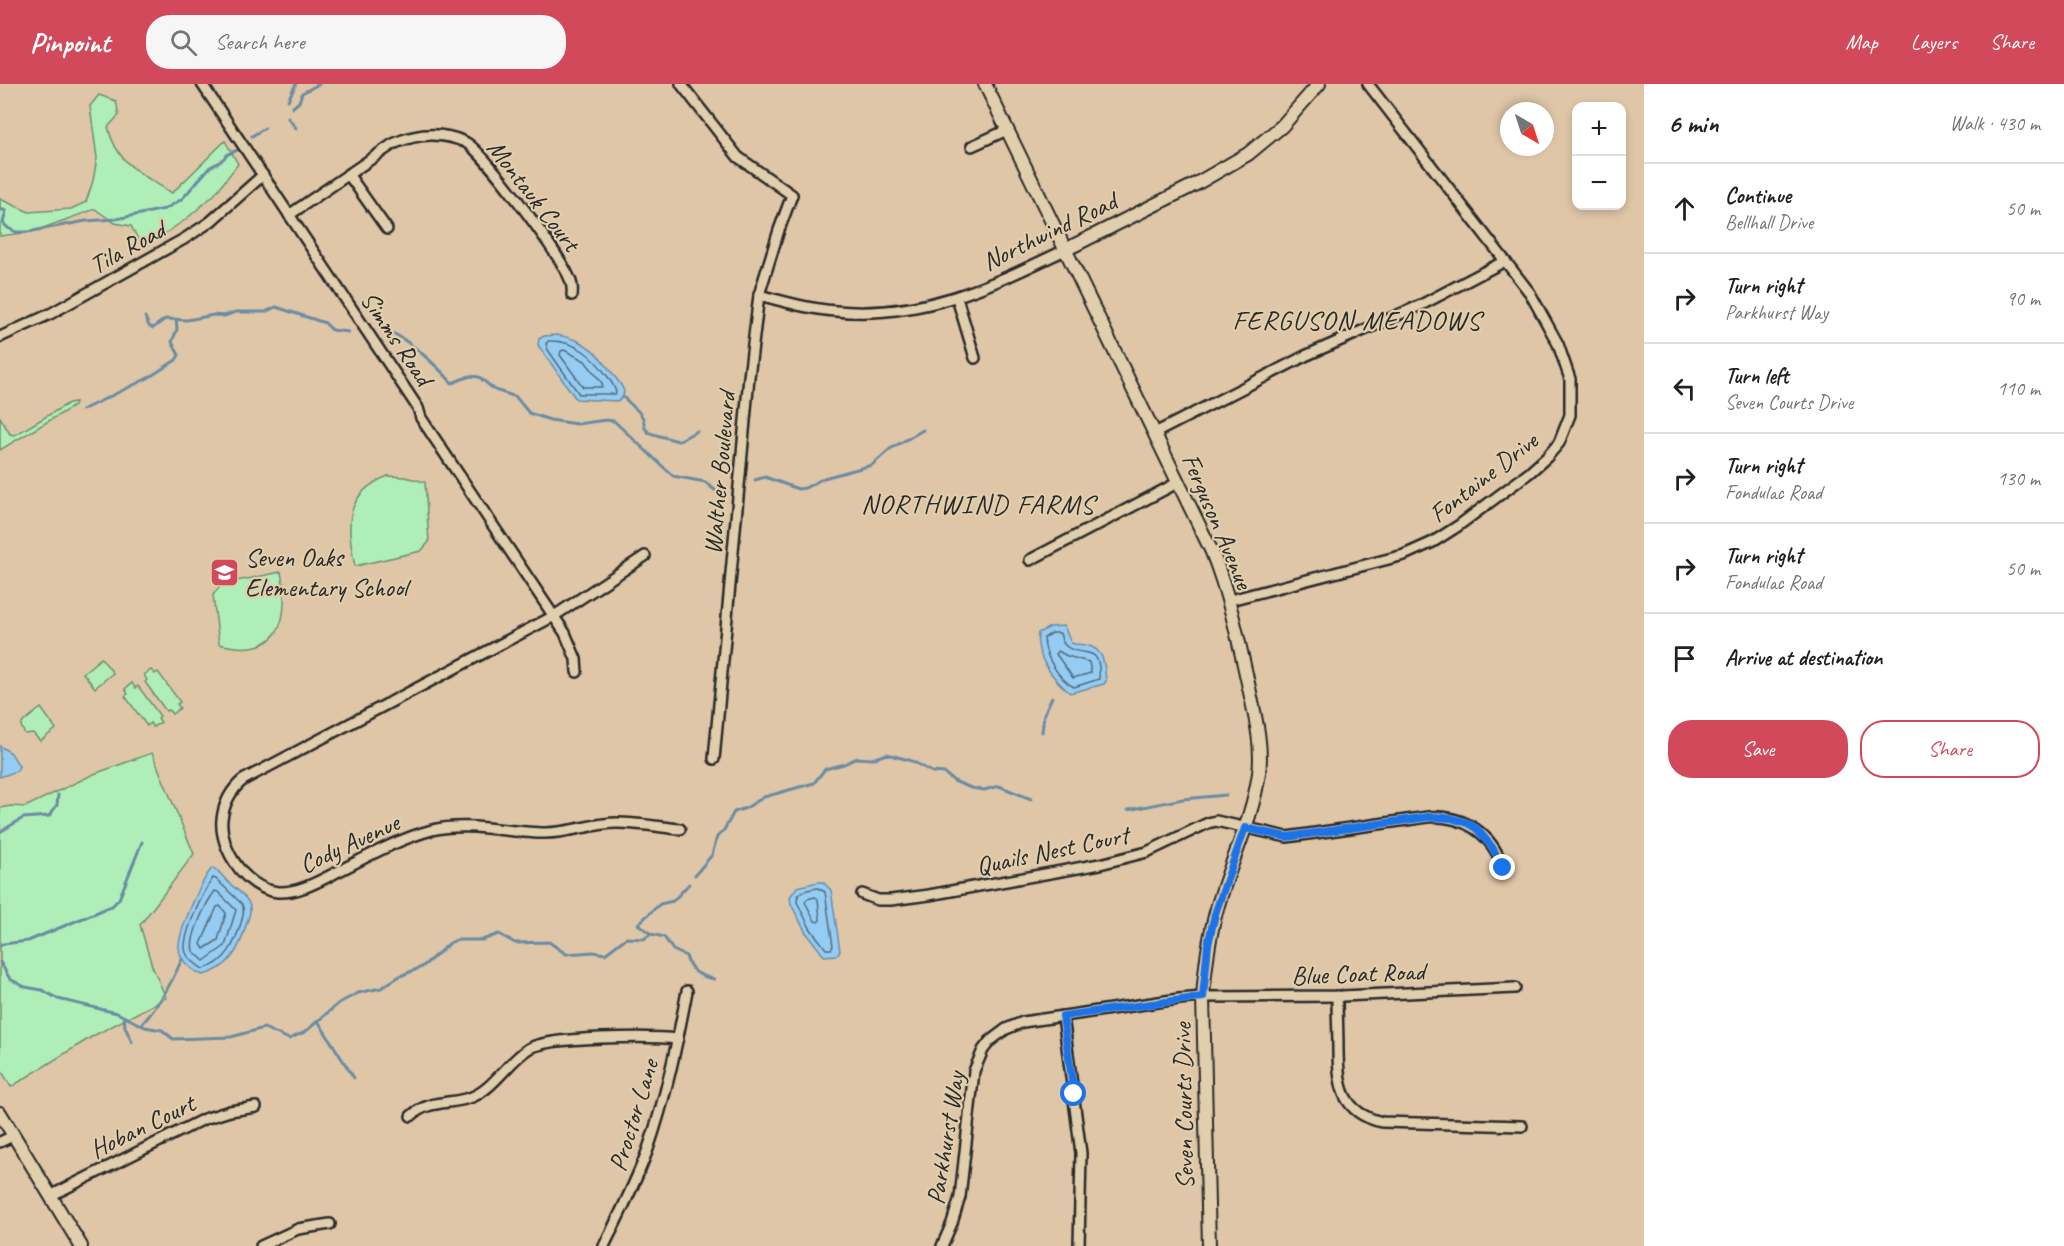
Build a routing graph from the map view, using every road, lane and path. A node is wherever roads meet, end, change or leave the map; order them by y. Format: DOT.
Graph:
graph roads {
  1 [pos="202,84"];
  2 [pos="681,84"];
  3 [pos="985,84"];
  4 [pos="1319,84"];
  5 [pos="1368,84"];
  6 [pos="1007,130"];
  7 [pos="972,146"];
  8 [pos="348,174"];
  9 [pos="263,175"];
  10 [pos="289,215"];
  11 [pos="387,229"];
  12 [pos="1065,250"];
  13 [pos="1505,261"];
  14 [pos="572,295"];
  15 [pos="759,295"];
  16 [pos="957,298"];
  17 [pos="0,337"];
  18 [pos="975,358"];
  19 [pos="1155,433"];
  20 [pos="1179,482"];
  21 [pos="645,556"];
  22 [pos="1030,560"];
  23 [pos="1230,600"];
  24 [pos="554,616"];
  25 [pos="577,672"];
  26 [pos="714,759"];
  27 [pos="1245,828"];
  28 [pos="681,829"];
  29 [pos="1503,868"];
  30 [pos="862,894"];
  31 [pos="1515,988"];
  32 [pos="687,991"];
  33 [pos="1337,996"];
  34 [pos="1203,997"];
  35 [pos="1063,1016"];
  36 [pos="678,1039"];
  37 [pos="256,1107"];
  38 [pos="0,1113"];
  39 [pos="411,1116"];
  40 [pos="1522,1126"];
  41 [pos="13,1136"];
  42 [pos="0,1142"];
  43 [pos="50,1196"];
  44 [pos="330,1224"];
  45 [pos="81,1246"];
  46 [pos="261,1246"];
  47 [pos="604,1246"];
  48 [pos="942,1246"];
  49 [pos="1078,1246"];
  50 [pos="1209,1246"];
  1 -- 9 [label="street, Simms Road"];
  2 -- 15 [label="street, Walther Boulevard"];
  3 -- 6 [label="street, Ferguson Avenue"];
  4 -- 12 [label="street, Northwind Road"];
  5 -- 13 [label="street, Fontaine Drive"];
  6 -- 7 [label="street"];
  6 -- 12 [label="street, Ferguson Avenue"];
  8 -- 10 [label="street, Montauk Court"];
  8 -- 11 [label="street"];
  8 -- 14 [label="street, Montauk Court"];
  9 -- 10 [label="street, Simms Road"];
  9 -- 17 [label="street, Tila Road"];
  10 -- 24 [label="street, Simms Road"];
  12 -- 16 [label="street, Northwind Road"];
  12 -- 19 [label="street, Ferguson Avenue"];
  13 -- 19 [label="street"];
  13 -- 23 [label="street, Fontaine Drive"];
  15 -- 16 [label="street, Northwind Road"];
  15 -- 26 [label="street, Walther Boulevard"];
  16 -- 18 [label="street"];
  19 -- 20 [label="street, Ferguson Avenue"];
  20 -- 22 [label="street"];
  20 -- 23 [label="street, Ferguson Avenue"];
  21 -- 24 [label="street, Cody Avenue"];
  23 -- 27 [label="street, Ferguson Avenue"];
  24 -- 25 [label="street, Simms Road"];
  24 -- 28 [label="street, Cody Avenue"];
  27 -- 29 [label="street, Quails Nest Court"];
  27 -- 30 [label="street, Quails Nest Court"];
  27 -- 34 [label="street, Seven Courts Drive"];
  31 -- 33 [label="street, Blue Coat Road"];
  32 -- 36 [label="street, Proctor Lane"];
  33 -- 34 [label="street, Blue Coat Road"];
  33 -- 40 [label="street"];
  34 -- 35 [label="street, Parkhurst Way"];
  34 -- 50 [label="street, Seven Courts Drive"];
  35 -- 48 [label="street, Parkhurst Way"];
  35 -- 49 [label="street"];
  36 -- 39 [label="street"];
  36 -- 47 [label="street, Proctor Lane"];
  37 -- 43 [label="street, Hoban Court"];
  38 -- 41 [label="street"];
  41 -- 42 [label="street"];
  41 -- 43 [label="street"];
  43 -- 45 [label="street"];
  44 -- 46 [label="street"];
}
